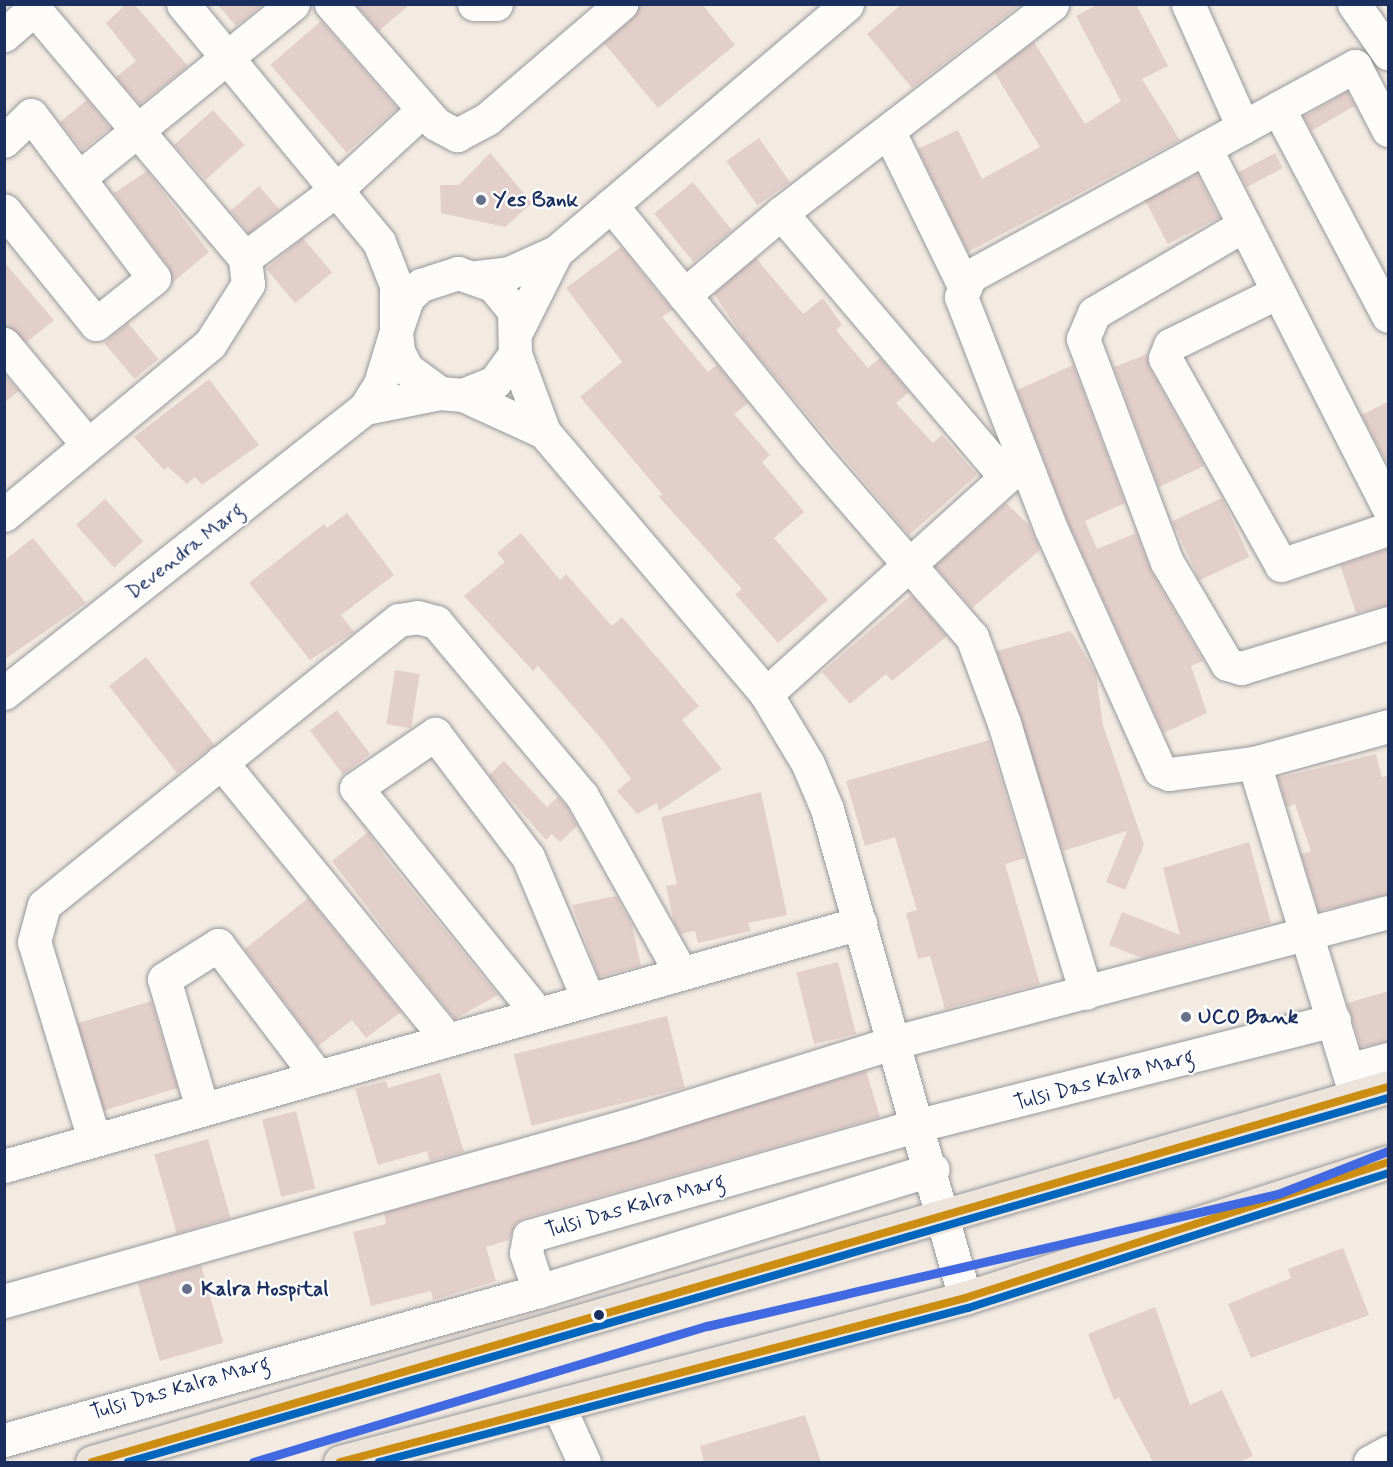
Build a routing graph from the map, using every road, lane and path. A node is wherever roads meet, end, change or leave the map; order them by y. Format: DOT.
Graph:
graph roads {
  1 [pos="183,4"];
  2 [pos="293,4"];
  3 [pos="331,4"];
  4 [pos="474,4"];
  5 [pos="496,4"];
  6 [pos="621,4"];
  7 [pos="847,4"];
  8 [pos="1053,4"];
  9 [pos="1188,4"];
  10 [pos="1354,4"];
  11 [pos="32,7"];
  12 [pos="4,35"];
  13 [pos="1389,52"];
  14 [pos="228,61"];
  15 [pos="1278,108"];
  16 [pos="423,110"];
  17 [pos="1243,127"];
  18 [pos="1389,130"];
  19 [pos="134,132"];
  20 [pos="889,132"];
  21 [pos="4,141"];
  22 [pos="1205,148"];
  23 [pos="80,177"];
  24 [pos="336,190"];
  25 [pos="611,205"];
  26 [pos="4,210"];
  27 [pos="781,213"];
  28 [pos="1244,225"];
  29 [pos="379,242"];
  30 [pos="556,252"];
  31 [pos="244,258"];
  32 [pos="437,276"];
  33 [pos="478,277"];
  34 [pos="964,286"];
  35 [pos="1278,292"];
  36 [pos="684,295"];
  37 [pos="1389,316"];
  38 [pos="396,331"];
  39 [pos="517,341"];
  40 [pos="4,344"];
  41 [pos="452,394"];
  42 [pos="365,408"];
  43 [pos="544,432"];
  44 [pos="87,444"];
  45 [pos="1015,469"];
  46 [pos="1389,507"];
  47 [pos="4,514"];
  48 [pos="1389,529"];
  49 [pos="910,561"];
  50 [pos="1389,624"];
  51 [pos="4,693"];
  52 [pos="766,694"];
  53 [pos="1389,726"];
  54 [pos="221,762"];
  55 [pos="1254,763"];
  56 [pos="1389,912"];
  57 [pos="860,923"];
  58 [pos="1308,934"];
  59 [pos="681,973"];
  60 [pos="1086,993"];
  61 [pos="588,999"];
  62 [pos="538,1014"];
  63 [pos="1334,1020"];
  64 [pos="447,1039"];
  65 [pos="895,1042"];
  66 [pos="1389,1059"];
  67 [pos="317,1076"];
  68 [pos="1352,1083"];
  69 [pos="1389,1087"];
  70 [pos="202,1108"];
  71 [pos="919,1125"];
  72 [pos="94,1138"];
  73 [pos="1389,1162"];
  74 [pos="4,1166"];
  75 [pos="932,1169"];
  76 [pos="945,1215"];
  77 [pos="539,1291"];
  78 [pos="965,1298"];
  79 [pos="4,1301"];
  80 [pos="403,1326"];
  81 [pos="406,1371"];
  82 [pos="558,1405"];
  83 [pos="4,1440"];
  84 [pos="1389,1452"];
  85 [pos="92,1462"];
  86 [pos="340,1462"];
  87 [pos="584,1462"];
  88 [pos="1370,1462"];
  1 -- 14 [label="street"];
  2 -- 14 [label="street"];
  3 -- 16 [label="street"];
  4 -- 5 [label="street"];
  6 -- 16 [label="street"];
  7 -- 25 [label="street"];
  8 -- 20 [label="street"];
  9 -- 17 [label="street"];
  10 -- 13 [label="street"];
  11 -- 12 [label="street"];
  11 -- 19 [label="street"];
  14 -- 19 [label="street"];
  14 -- 24 [label="street"];
  15 -- 17 [label="street"];
  15 -- 18 [label="street"];
  15 -- 37 [label="street"];
  16 -- 24 [label="street"];
  17 -- 22 [label="street"];
  19 -- 23 [label="street"];
  19 -- 31 [label="street"];
  20 -- 27 [label="street"];
  20 -- 34 [label="street"];
  21 -- 23 [label="street"];
  22 -- 28 [label="street"];
  22 -- 34 [label="street"];
  23 -- 26 [label="street"];
  24 -- 29 [label="street"];
  24 -- 31 [label="street"];
  25 -- 30 [label="street"];
  25 -- 36 [label="street"];
  27 -- 36 [label="street"];
  27 -- 45 [label="street"];
  28 -- 35 [label="street"];
  28 -- 50 [label="street"];
  29 -- 32 [label="street"];
  29 -- 38 [label="street"];
  30 -- 33 [label="street"];
  30 -- 39 [label="street"];
  31 -- 44 [label="street"];
  32 -- 33 [label="street"];
  32 -- 38 [label="street"];
  33 -- 39 [label="street"];
  34 -- 45 [label="street"];
  35 -- 46 [label="street"];
  35 -- 48 [label="street"];
  36 -- 49 [label="street"];
  38 -- 41 [label="street"];
  38 -- 42 [label="street, Devendra Marg"];
  39 -- 41 [label="street"];
  39 -- 43 [label="street"];
  40 -- 44 [label="street"];
  41 -- 42 [label="street, Devendra Marg"];
  41 -- 43 [label="street"];
  42 -- 51 [label="street, Devendra Marg"];
  43 -- 52 [label="street"];
  44 -- 47 [label="street"];
  45 -- 49 [label="street"];
  45 -- 55 [label="street"];
  49 -- 52 [label="street"];
  49 -- 60 [label="street"];
  52 -- 57 [label="street"];
  53 -- 55 [label="street"];
  54 -- 59 [label="street"];
  54 -- 64 [label="street"];
  54 -- 72 [label="street"];
  55 -- 58 [label="street"];
  56 -- 58 [label="street"];
  57 -- 59 [label="street"];
  57 -- 65 [label="street"];
  58 -- 60 [label="street"];
  58 -- 63 [label="street"];
  59 -- 61 [label="street"];
  60 -- 65 [label="street"];
  61 -- 62 [label="street"];
  61 -- 62 [label="street"];
  62 -- 64 [label="street"];
  63 -- 68 [label="street"];
  63 -- 71 [label="street, Tulsi Das Kalra Marg"];
  64 -- 67 [label="street"];
  65 -- 71 [label="street"];
  65 -- 79 [label="street"];
  66 -- 68 [label="street"];
  67 -- 70 [label="street"];
  67 -- 70 [label="street"];
  68 -- 69 [label="main road"];
  68 -- 76 [label="main road"];
  70 -- 72 [label="street"];
  71 -- 75 [label="street"];
  71 -- 77 [label="street, Tulsi Das Kalra Marg"];
  72 -- 74 [label="street"];
  73 -- 78 [label="main road"];
  75 -- 76 [label="street"];
  75 -- 77 [label="street"];
  76 -- 78 [label="street"];
  76 -- 81 [label="main road"];
  77 -- 80 [label="street, Tulsi Das Kalra Marg"];
  78 -- 82 [label="main road"];
  80 -- 81 [label="street"];
  80 -- 83 [label="street, Tulsi Das Kalra Marg"];
  81 -- 85 [label="main road"];
  82 -- 86 [label="main road"];
  82 -- 87 [label="street"];
  84 -- 88 [label="street"];
}
